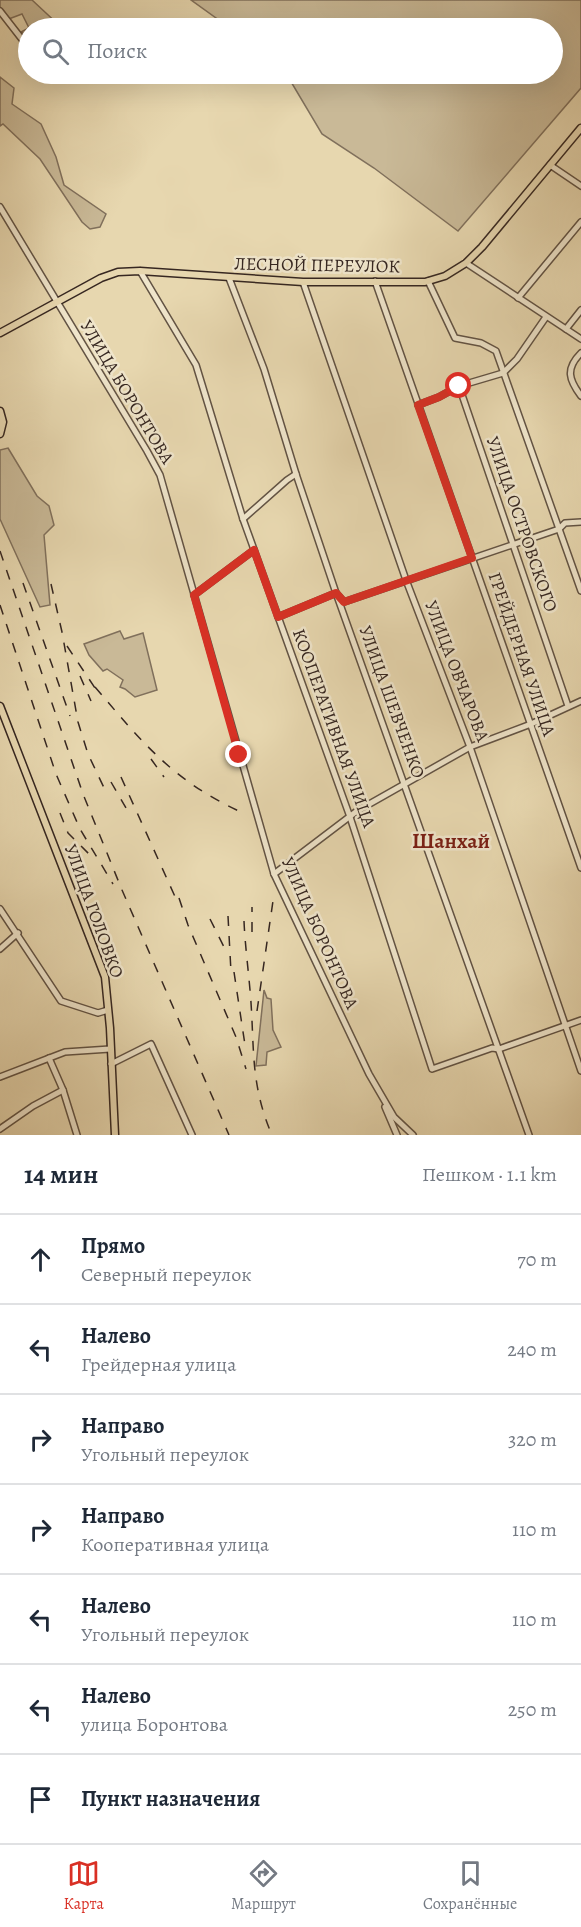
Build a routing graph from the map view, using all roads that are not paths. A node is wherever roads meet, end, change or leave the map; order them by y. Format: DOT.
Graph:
graph roads {
  1 [pos="0,11"];
  2 [pos="18,34"];
  3 [pos="581,128"];
  4 [pos="550,165"];
  5 [pos="581,186"];
  6 [pos="0,207"];
  7 [pos="581,222"];
  8 [pos="466,263"];
  9 [pos="140,271"];
  10 [pos="229,278"];
  11 [pos="375,281"];
  12 [pos="428,281"];
  13 [pos="303,282"];
  14 [pos="518,298"];
  15 [pos="57,302"];
  16 [pos="581,310"];
  17 [pos="546,317"];
  18 [pos="566,329"];
  19 [pos="0,333"];
  20 [pos="581,339"];
  21 [pos="581,353"];
  22 [pos="503,373"];
  23 [pos="459,386"];
  24 [pos="581,396"];
  25 [pos="418,405"];
  26 [pos="0,411"];
  27 [pos="0,434"];
  28 [pos="296,474"];
  29 [pos="243,519"];
  30 [pos="581,522"];
  31 [pos="559,529"];
  32 [pos="512,544"];
  33 [pos="254,550"];
  34 [pos="472,558"];
  35 [pos="406,580"];
  36 [pos="581,591"];
  37 [pos="336,593"];
  38 [pos="194,595"];
  39 [pos="278,617"];
  40 [pos="581,701"];
  41 [pos="0,706"];
  42 [pos="568,706"];
  43 [pos="531,724"];
  44 [pos="470,747"];
  45 [pos="405,783"];
  46 [pos="350,817"];
  47 [pos="581,868"];
  48 [pos="274,873"];
  49 [pos="0,909"];
  50 [pos="18,933"];
  51 [pos="0,949"];
  52 [pos="108,1010"];
  53 [pos="581,1020"];
  54 [pos="565,1026"];
  55 [pos="110,1049"];
  56 [pos="499,1049"];
  57 [pos="49,1058"];
  58 [pos="111,1064"];
  59 [pos="581,1071"];
  60 [pos="0,1077"];
  61 [pos="378,1089"];
  62 [pos="63,1090"];
  63 [pos="0,1129"];
  64 [pos="77,1135"];
  65 [pos="115,1135"];
  66 [pos="192,1135"];
  67 [pos="397,1135"];
  68 [pos="413,1135"];
  69 [pos="529,1135"];
  1 -- 2 [label="street"];
  3 -- 4 [label="main road, ЛЕСНОЙ ПЕРЕУЛОК"];
  4 -- 5 [label="street"];
  4 -- 8 [label="main road, ЛЕСНОЙ ПЕРЕУЛОК"];
  6 -- 15 [label="street, УЛИЦА БОРОНТОВА"];
  7 -- 14 [label="street"];
  8 -- 12 [label="main road, ЛЕСНОЙ ПЕРЕУЛОК"];
  8 -- 14 [label="street"];
  9 -- 10 [label="main road, ЛЕСНОЙ ПЕРЕУЛОК"];
  9 -- 15 [label="main road, ЛЕСНОЙ ПЕРЕУЛОК"];
  9 -- 29 [label="street, КООПЕРАТИВНАЯ УЛИЦА"];
  10 -- 13 [label="main road, ЛЕСНОЙ ПЕРЕУЛОК"];
  10 -- 28 [label="street, УЛИЦА ШЕВЧЕНКО"];
  11 -- 12 [label="main road, ЛЕСНОЙ ПЕРЕУЛОК"];
  11 -- 13 [label="main road, ЛЕСНОЙ ПЕРЕУЛОК"];
  11 -- 25 [label="street, ГРЕЙДЕРНАЯ УЛИЦА"];
  12 -- 22 [label="street"];
  13 -- 35 [label="street, УЛИЦА ОВЧАРОВА"];
  14 -- 17 [label="street"];
  15 -- 19 [label="main road, ЛЕСНОЙ ПЕРЕУЛОК"];
  15 -- 38 [label="street, УЛИЦА БОРОНТОВА"];
  16 -- 18 [label="street"];
  17 -- 18 [label="street"];
  17 -- 22 [label="street"];
  18 -- 20 [label="street"];
  21 -- 24 [label="street"];
  22 -- 23 [label="street"];
  22 -- 31 [label="street"];
  23 -- 25 [label="street"];
  23 -- 32 [label="street, УЛИЦА ОСТРОВСКОГО"];
  25 -- 34 [label="street, ГРЕЙДЕРНАЯ УЛИЦА"];
  26 -- 27 [label="main road"];
  28 -- 29 [label="street"];
  28 -- 37 [label="street, УЛИЦА ШЕВЧЕНКО"];
  29 -- 33 [label="street, КООПЕРАТИВНАЯ УЛИЦА"];
  30 -- 31 [label="street"];
  31 -- 32 [label="street"];
  31 -- 36 [label="street"];
  32 -- 34 [label="street"];
  32 -- 42 [label="street, УЛИЦА ОСТРОВСКОГО"];
  33 -- 38 [label="street"];
  33 -- 39 [label="street, КООПЕРАТИВНАЯ УЛИЦА"];
  34 -- 35 [label="street"];
  34 -- 43 [label="street, ГРЕЙДЕРНАЯ УЛИЦА"];
  35 -- 37 [label="street"];
  35 -- 44 [label="street, УЛИЦА ОВЧАРОВА"];
  37 -- 39 [label="street"];
  37 -- 45 [label="street, УЛИЦА ШЕВЧЕНКО"];
  38 -- 48 [label="street, УЛИЦА БОРОНТОВА"];
  39 -- 46 [label="street, КООПЕРАТИВНАЯ УЛИЦА"];
  40 -- 42 [label="street"];
  41 -- 52 [label="main road, УЛИЦА ГОЛОВКО"];
  42 -- 43 [label="street"];
  43 -- 44 [label="street"];
  43 -- 47 [label="street, ГРЕЙДЕРНАЯ УЛИЦА"];
  44 -- 45 [label="street"];
  44 -- 54 [label="street, УЛИЦА ОВЧАРОВА"];
  45 -- 46 [label="street"];
  45 -- 56 [label="street, УЛИЦА ШЕВЧЕНКО"];
  46 -- 48 [label="street"];
  46 -- 56 [label="street, КООПЕРАТИВНАЯ УЛИЦА"];
  48 -- 61 [label="street, УЛИЦА БОРОНТОВА"];
  49 -- 50 [label="street"];
  50 -- 51 [label="street"];
  50 -- 52 [label="street"];
  52 -- 55 [label="main road, УЛИЦА ГОЛОВКО"];
  53 -- 54 [label="street"];
  54 -- 56 [label="street"];
  54 -- 59 [label="street, УЛИЦА ОВЧАРОВА"];
  55 -- 57 [label="street"];
  55 -- 58 [label="main road, УЛИЦА ГОЛОВКО"];
  56 -- 69 [label="street, УЛИЦА ШЕВЧЕНКО"];
  57 -- 60 [label="street"];
  57 -- 62 [label="street"];
  58 -- 65 [label="main road, УЛИЦА ГОЛОВКО"];
  58 -- 66 [label="street"];
  61 -- 67 [label="street"];
  61 -- 68 [label="street, УЛИЦА БОРОНТОВА"];
  62 -- 63 [label="street"];
  62 -- 64 [label="street"];
}
